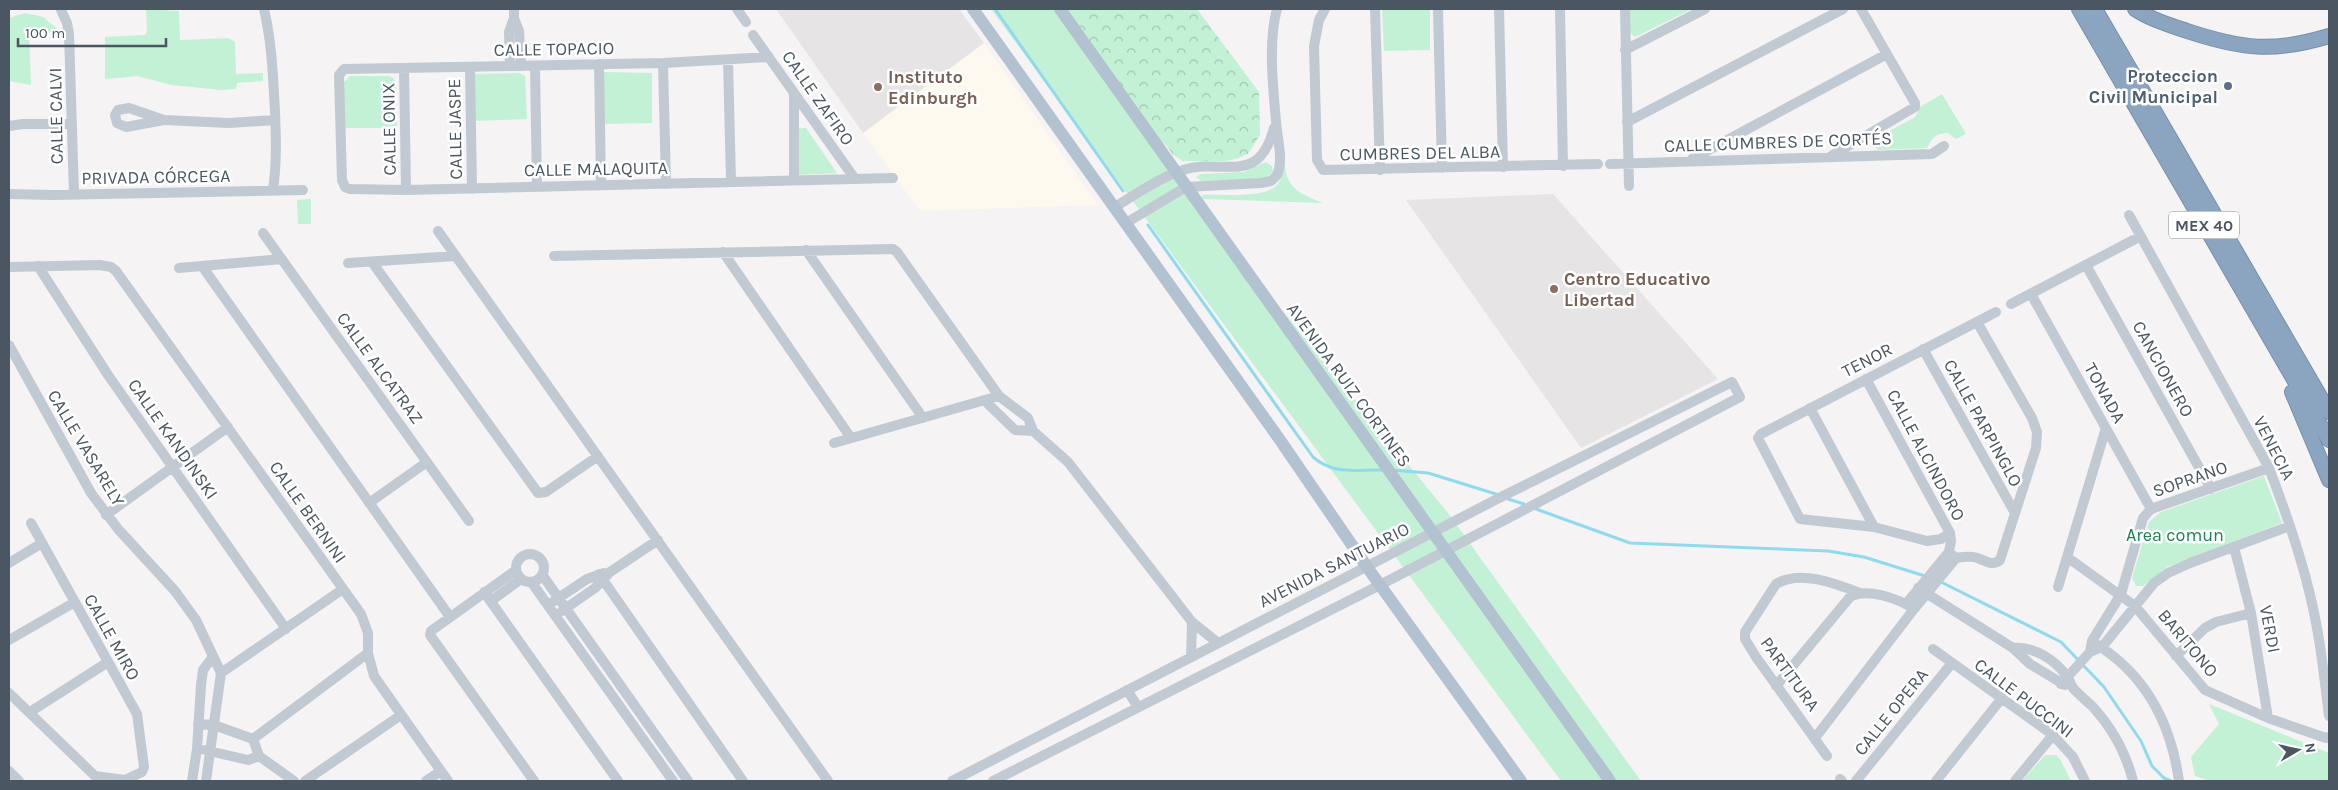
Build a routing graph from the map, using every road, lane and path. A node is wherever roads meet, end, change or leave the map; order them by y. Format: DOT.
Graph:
graph roads {
  1 [pos="60,9"];
  2 [pos="264,9"];
  3 [pos="737,9"];
  4 [pos="973,9"];
  5 [pos="1060,9"];
  6 [pos="1277,9"];
  7 [pos="1325,9"];
  8 [pos="1376,9"];
  9 [pos="1438,9"];
  10 [pos="1499,9"];
  11 [pos="1560,9"];
  12 [pos="1625,9"];
  13 [pos="1705,9"];
  14 [pos="1843,9"];
  15 [pos="1861,9"];
  16 [pos="2079,9"];
  17 [pos="2095,9"];
  18 [pos="2135,9"];
  19 [pos="514,13"];
  20 [pos="746,22"];
  21 [pos="753,35"];
  22 [pos="2329,36"];
  23 [pos="1626,50"];
  24 [pos="1887,54"];
  25 [pos="770,57"];
  26 [pos="728,60"];
  27 [pos="663,63"];
  28 [pos="599,64"];
  29 [pos="510,66"];
  30 [pos="521,66"];
  31 [pos="534,66"];
  32 [pos="404,68"];
  33 [pos="470,68"];
  34 [pos="794,93"];
  35 [pos="9,118"];
  36 [pos="164,120"];
  37 [pos="275,120"];
  38 [pos="1276,122"];
  39 [pos="1626,122"];
  40 [pos="23,124"];
  41 [pos="71,124"];
  42 [pos="9,126"];
  43 [pos="1944,146"];
  44 [pos="1830,156"];
  45 [pos="1689,161"];
  46 [pos="1628,163"];
  47 [pos="1598,164"];
  48 [pos="1610,164"];
  49 [pos="1563,166"];
  50 [pos="1503,167"];
  51 [pos="1442,168"];
  52 [pos="1380,170"];
  53 [pos="1176,172"];
  54 [pos="893,178"];
  55 [pos="855,179"];
  56 [pos="342,180"];
  57 [pos="794,180"];
  58 [pos="730,182"];
  59 [pos="666,184"];
  60 [pos="601,186"];
  61 [pos="1629,186"];
  62 [pos="537,187"];
  63 [pos="1186,187"];
  64 [pos="273,189"];
  65 [pos="472,189"];
  66 [pos="303,190"];
  67 [pos="406,190"];
  68 [pos="9,194"];
  69 [pos="74,194"];
  70 [pos="1115,207"];
  71 [pos="2129,216"];
  72 [pos="1126,223"];
  73 [pos="438,231"];
  74 [pos="263,233"];
  75 [pos="2140,236"];
  76 [pos="806,250"];
  77 [pos="723,252"];
  78 [pos="456,256"];
  79 [pos="554,256"];
  80 [pos="282,259"];
  81 [pos="372,262"];
  82 [pos="348,263"];
  83 [pos="2086,265"];
  84 [pos="38,266"];
  85 [pos="202,266"];
  86 [pos="9,267"];
  87 [pos="180,268"];
  88 [pos="2031,294"];
  89 [pos="2011,304"];
  90 [pos="1996,312"];
  91 [pos="1977,322"];
  92 [pos="2272,343"];
  93 [pos="9,345"];
  94 [pos="1923,349"];
  95 [pos="1866,379"];
  96 [pos="999,396"];
  97 [pos="984,400"];
  98 [pos="1810,408"];
  99 [pos="2329,412"];
  100 [pos="923,418"];
  101 [pos="228,427"];
  102 [pos="2106,428"];
  103 [pos="1033,432"];
  104 [pos="851,438"];
  105 [pos="2329,440"];
  106 [pos="834,443"];
  107 [pos="598,456"];
  108 [pos="427,462"];
  109 [pos="173,467"];
  110 [pos="2268,468"];
  111 [pos="2329,480"];
  112 [pos="2211,489"];
  113 [pos="369,503"];
  114 [pos="2151,509"];
  115 [pos="2015,513"];
  116 [pos="106,515"];
  117 [pos="469,521"];
  118 [pos="31,523"];
  119 [pos="2290,526"];
  120 [pos="1874,527"];
  121 [pos="1434,532"];
  122 [pos="1950,533"];
  123 [pos="658,540"];
  124 [pos="42,543"];
  125 [pos="2234,547"];
  126 [pos="1446,549"];
  127 [pos="1952,555"];
  128 [pos="2067,558"];
  129 [pos="9,564"];
  130 [pos="1367,567"];
  131 [pos="518,575"];
  132 [pos="604,575"];
  133 [pos="543,576"];
  134 [pos="532,583"];
  135 [pos="1921,584"];
  136 [pos="1380,585"];
  137 [pos="2058,588"];
  138 [pos="343,589"];
  139 [pos="1931,590"];
  140 [pos="1860,593"];
  141 [pos="2122,594"];
  142 [pos="488,597"];
  143 [pos="559,598"];
  144 [pos="74,602"];
  145 [pos="548,606"];
  146 [pos="2135,606"];
  147 [pos="1910,607"];
  148 [pos="566,608"];
  149 [pos="2251,612"];
  150 [pos="556,616"];
  151 [pos="450,617"];
  152 [pos="1192,622"];
  153 [pos="286,628"];
  154 [pos="9,640"];
  155 [pos="2092,641"];
  156 [pos="1218,643"];
  157 [pos="2102,647"];
  158 [pos="2013,648"];
  159 [pos="1933,649"];
  160 [pos="2090,652"];
  161 [pos="368,653"];
  162 [pos="2176,656"];
  163 [pos="1191,657"];
  164 [pos="212,658"];
  165 [pos="108,662"];
  166 [pos="1952,663"];
  167 [pos="221,673"];
  168 [pos="2064,680"];
  169 [pos="1776,686"];
  170 [pos="1127,690"];
  171 [pos="9,693"];
  172 [pos="2002,698"];
  173 [pos="1138,707"];
  174 [pos="30,712"];
  175 [pos="401,715"];
  176 [pos="2329,716"];
  177 [pos="2268,718"];
  178 [pos="198,724"];
  179 [pos="214,725"];
  180 [pos="2053,735"];
  181 [pos="1815,738"];
  182 [pos="2327,738"];
  183 [pos="253,739"];
  184 [pos="197,749"];
  185 [pos="211,751"];
  186 [pos="259,756"];
  187 [pos="1827,756"];
  188 [pos="9,771"];
  189 [pos="441,771"];
  190 [pos="143,777"];
  191 [pos="19,781"];
  192 [pos="125,781"];
  193 [pos="192,781"];
  194 [pos="206,781"];
  195 [pos="294,781"];
  196 [pos="305,781"];
  197 [pos="426,781"];
  198 [pos="448,781"];
  199 [pos="534,781"];
  200 [pos="618,781"];
  201 [pos="673,781"];
  202 [pos="688,781"];
  203 [pos="743,781"];
  204 [pos="826,781"];
  205 [pos="952,781"];
  206 [pos="993,781"];
  207 [pos="1521,781"];
  208 [pos="1610,781"];
  209 [pos="1856,781"];
  210 [pos="1936,781"];
  211 [pos="2015,781"];
  212 [pos="2085,781"];
  213 [pos="2133,781"];
  214 [pos="2179,781"];
  1 -- 41 [label="street, CALLE CALVI"];
  2 -- 37 [label="street"];
  3 -- 20 [label="street"];
  4 -- 70 [label="main road"];
  5 -- 53 [label="main road, AVENIDA RUIZ CORTINES"];
  6 -- 38 [label="street"];
  7 -- 52 [label="street, CUMBRES DEL ALBA"];
  8 -- 52 [label="street"];
  9 -- 51 [label="street"];
  10 -- 50 [label="street"];
  11 -- 49 [label="street"];
  12 -- 23 [label="street"];
  13 -- 23 [label="street"];
  14 -- 39 [label="street"];
  15 -- 24 [label="street"];
  16 -- 92 [label="highway, MEX 40"];
  17 -- 99 [label="highway, MEX 40"];
  18 -- 22 [label="highway"];
  19 -- 29 [label="street"];
  19 -- 30 [label="street"];
  21 -- 25 [label="street, CALLE ZAFIRO"];
  23 -- 39 [label="street"];
  24 -- 44 [label="street"];
  24 -- 45 [label="street"];
  25 -- 26 [label="street, CALLE TOPACIO"];
  25 -- 34 [label="street, CALLE ZAFIRO"];
  26 -- 27 [label="street, CALLE TOPACIO"];
  26 -- 58 [label="street"];
  27 -- 28 [label="street, CALLE TOPACIO"];
  27 -- 59 [label="street"];
  28 -- 31 [label="street, CALLE TOPACIO"];
  28 -- 60 [label="street"];
  29 -- 30 [label="street, CALLE TOPACIO"];
  29 -- 33 [label="street, CALLE TOPACIO"];
  30 -- 31 [label="street, CALLE TOPACIO"];
  31 -- 62 [label="street"];
  32 -- 33 [label="street, CALLE TOPACIO"];
  32 -- 56 [label="street, CALLE TOPACIO"];
  32 -- 67 [label="street, CALLE ONIX"];
  33 -- 65 [label="street, CALLE JASPE"];
  34 -- 55 [label="street, CALLE ZAFIRO"];
  34 -- 57 [label="street"];
  35 -- 40 [label="street"];
  36 -- 37 [label="street"];
  37 -- 64 [label="street"];
  38 -- 53 [label="street"];
  38 -- 63 [label="street"];
  39 -- 46 [label="street"];
  40 -- 41 [label="street"];
  40 -- 42 [label="street"];
  41 -- 69 [label="street, CALLE CALVI"];
  43 -- 44 [label="street, CALLE CUMBRES DE CORTÉS"];
  44 -- 45 [label="street, CALLE CUMBRES DE CORTÉS"];
  45 -- 46 [label="street, CALLE CUMBRES DE CORTÉS"];
  46 -- 48 [label="street, CALLE CUMBRES DE CORTÉS"];
  46 -- 61 [label="street"];
  47 -- 49 [label="street, CUMBRES DEL ALBA"];
  49 -- 50 [label="street, CUMBRES DEL ALBA"];
  50 -- 51 [label="street, CUMBRES DEL ALBA"];
  51 -- 52 [label="street, CUMBRES DEL ALBA"];
  53 -- 63 [label="main road, AVENIDA RUIZ CORTINES"];
  53 -- 70 [label="street"];
  54 -- 55 [label="street, CALLE MALAQUITA"];
  55 -- 57 [label="street, CALLE MALAQUITA"];
  56 -- 67 [label="street, CALLE MALAQUITA"];
  57 -- 58 [label="street, CALLE MALAQUITA"];
  58 -- 59 [label="street, CALLE MALAQUITA"];
  59 -- 60 [label="street, CALLE MALAQUITA"];
  60 -- 62 [label="street, CALLE MALAQUITA"];
  62 -- 65 [label="street, CALLE MALAQUITA"];
  63 -- 72 [label="street"];
  63 -- 121 [label="main road, AVENIDA RUIZ CORTINES"];
  64 -- 66 [label="street, PRIVADA CÓRCEGA"];
  64 -- 69 [label="street, PRIVADA CÓRCEGA"];
  65 -- 67 [label="street, CALLE MALAQUITA"];
  68 -- 69 [label="street, PRIVADA CÓRCEGA"];
  70 -- 72 [label="main road"];
  71 -- 75 [label="street, VENECIA"];
  72 -- 130 [label="main road"];
  73 -- 78 [label="street"];
  74 -- 80 [label="street, CALLE ALCATRAZ"];
  75 -- 83 [label="street"];
  75 -- 110 [label="street, VENECIA"];
  76 -- 77 [label="street"];
  76 -- 96 [label="street"];
  76 -- 100 [label="street"];
  77 -- 79 [label="street"];
  77 -- 104 [label="street"];
  78 -- 81 [label="street"];
  78 -- 107 [label="street"];
  80 -- 85 [label="street"];
  80 -- 108 [label="street, CALLE ALCATRAZ"];
  81 -- 82 [label="street"];
  81 -- 107 [label="street"];
  83 -- 88 [label="street"];
  83 -- 112 [label="street, CANCIONERO"];
  84 -- 86 [label="street"];
  84 -- 101 [label="street, CALLE BERNINI"];
  84 -- 109 [label="street, CALLE KANDINSKI"];
  85 -- 87 [label="street"];
  85 -- 113 [label="street"];
  88 -- 89 [label="street"];
  88 -- 102 [label="street, TONADA"];
  90 -- 91 [label="street, TENOR"];
  91 -- 94 [label="street, TENOR"];
  91 -- 115 [label="street"];
  92 -- 105 [label="highway, MEX 40"];
  92 -- 111 [label="highway"];
  93 -- 116 [label="street, CALLE VASARELY"];
  94 -- 95 [label="street, TENOR"];
  94 -- 115 [label="street, CALLE PARPINGLO"];
  95 -- 98 [label="street, TENOR"];
  95 -- 122 [label="street, CALLE ALCINDORO"];
  96 -- 97 [label="street"];
  96 -- 103 [label="street"];
  97 -- 100 [label="street"];
  97 -- 103 [label="street"];
  98 -- 120 [label="street"];
  98 -- 120 [label="street, TENOR"];
  100 -- 104 [label="street"];
  101 -- 109 [label="street"];
  101 -- 138 [label="street, CALLE BERNINI"];
  102 -- 114 [label="street, TONADA"];
  102 -- 128 [label="street"];
  103 -- 152 [label="street"];
  104 -- 106 [label="street"];
  107 -- 123 [label="street"];
  108 -- 113 [label="street"];
  108 -- 117 [label="street, CALLE ALCATRAZ"];
  109 -- 116 [label="street"];
  109 -- 153 [label="street, CALLE KANDINSKI"];
  110 -- 112 [label="street, SOPRANO"];
  110 -- 119 [label="street, VENECIA"];
  112 -- 114 [label="street, SOPRANO"];
  113 -- 151 [label="street"];
  114 -- 141 [label="street, SOPRANO"];
  115 -- 127 [label="street"];
  116 -- 164 [label="street, CALLE VASARELY"];
  118 -- 124 [label="street, CALLE MIRO"];
  119 -- 125 [label="street"];
  119 -- 176 [label="street, VENECIA"];
  120 -- 122 [label="street"];
  121 -- 126 [label="main road, AVENIDA RUIZ CORTINES"];
  121 -- 126 [label="street, AVENIDA SANTUARIO"];
  121 -- 130 [label="street, AVENIDA SANTUARIO"];
  122 -- 127 [label="street, CALLE ALCINDORO"];
  123 -- 132 [label="street"];
  123 -- 204 [label="street"];
  124 -- 129 [label="street"];
  124 -- 144 [label="street, CALLE MIRO"];
  125 -- 146 [label="street"];
  125 -- 149 [label="street, VERDI"];
  126 -- 136 [label="street"];
  126 -- 208 [label="main road, AVENIDA RUIZ CORTINES"];
  127 -- 135 [label="street"];
  127 -- 139 [label="street"];
  128 -- 137 [label="street"];
  128 -- 141 [label="street, BARITONO"];
  130 -- 136 [label="main road"];
  130 -- 156 [label="street, AVENIDA SANTUARIO"];
  131 -- 133 [label="street"];
  131 -- 134 [label="street"];
  131 -- 142 [label="street"];
  132 -- 143 [label="street"];
  132 -- 148 [label="street"];
  132 -- 203 [label="street"];
  133 -- 134 [label="street"];
  133 -- 143 [label="street"];
  134 -- 145 [label="street"];
  135 -- 139 [label="street"];
  135 -- 147 [label="street"];
  136 -- 173 [label="street"];
  136 -- 207 [label="main road"];
  138 -- 153 [label="street"];
  138 -- 161 [label="street, CALLE BERNINI"];
  139 -- 147 [label="street"];
  139 -- 158 [label="street"];
  140 -- 147 [label="street"];
  140 -- 169 [label="street"];
  140 -- 169 [label="street, PARTITURA"];
  141 -- 146 [label="street, BARITONO"];
  141 -- 155 [label="street, SOPRANO"];
  142 -- 151 [label="street"];
  142 -- 200 [label="street"];
  143 -- 145 [label="street"];
  143 -- 148 [label="street"];
  144 -- 154 [label="street"];
  144 -- 165 [label="street, CALLE MIRO"];
  145 -- 150 [label="street"];
  146 -- 157 [label="street"];
  146 -- 162 [label="street, BARITONO"];
  147 -- 181 [label="street"];
  148 -- 150 [label="street"];
  148 -- 202 [label="street"];
  149 -- 162 [label="street"];
  149 -- 177 [label="street, VERDI"];
  150 -- 201 [label="street"];
  151 -- 199 [label="street"];
  152 -- 156 [label="street"];
  152 -- 163 [label="street"];
  153 -- 167 [label="street"];
  155 -- 157 [label="street"];
  155 -- 160 [label="street"];
  156 -- 163 [label="street, AVENIDA SANTUARIO"];
  157 -- 160 [label="street"];
  157 -- 214 [label="street"];
  158 -- 168 [label="street"];
  158 -- 168 [label="street"];
  159 -- 166 [label="street, CALLE PUCCINI"];
  160 -- 168 [label="street"];
  161 -- 175 [label="street, CALLE BERNINI"];
  161 -- 183 [label="street"];
  162 -- 177 [label="street, BARITONO"];
  163 -- 170 [label="street, AVENIDA SANTUARIO"];
  164 -- 167 [label="street, CALLE VASARELY"];
  164 -- 178 [label="street"];
  165 -- 174 [label="street"];
  165 -- 190 [label="street, CALLE MIRO"];
  166 -- 172 [label="street, CALLE PUCCINI"];
  166 -- 209 [label="street, CALLE OPERA"];
  167 -- 179 [label="street"];
  168 -- 213 [label="street"];
  169 -- 181 [label="street, PARTITURA"];
  170 -- 173 [label="street"];
  170 -- 205 [label="street, AVENIDA SANTUARIO"];
  171 -- 174 [label="street, CALLE MIRO"];
  172 -- 180 [label="street, CALLE PUCCINI"];
  172 -- 210 [label="street"];
  173 -- 206 [label="street"];
  174 -- 192 [label="street, CALLE MIRO"];
  175 -- 189 [label="street, CALLE BERNINI"];
  175 -- 196 [label="street"];
  177 -- 182 [label="street, BARITONO"];
  178 -- 179 [label="street"];
  178 -- 184 [label="street"];
  179 -- 183 [label="street"];
  179 -- 185 [label="street"];
  180 -- 211 [label="street"];
  180 -- 212 [label="street, CALLE PUCCINI"];
  181 -- 187 [label="street, PARTITURA"];
  183 -- 186 [label="street"];
  184 -- 185 [label="street"];
  184 -- 193 [label="street"];
  185 -- 186 [label="street"];
  185 -- 194 [label="street"];
  186 -- 195 [label="street"];
  188 -- 191 [label="street"];
  189 -- 197 [label="street"];
  189 -- 198 [label="street, CALLE BERNINI"];
  190 -- 192 [label="street, CALLE MIRO"];
}
